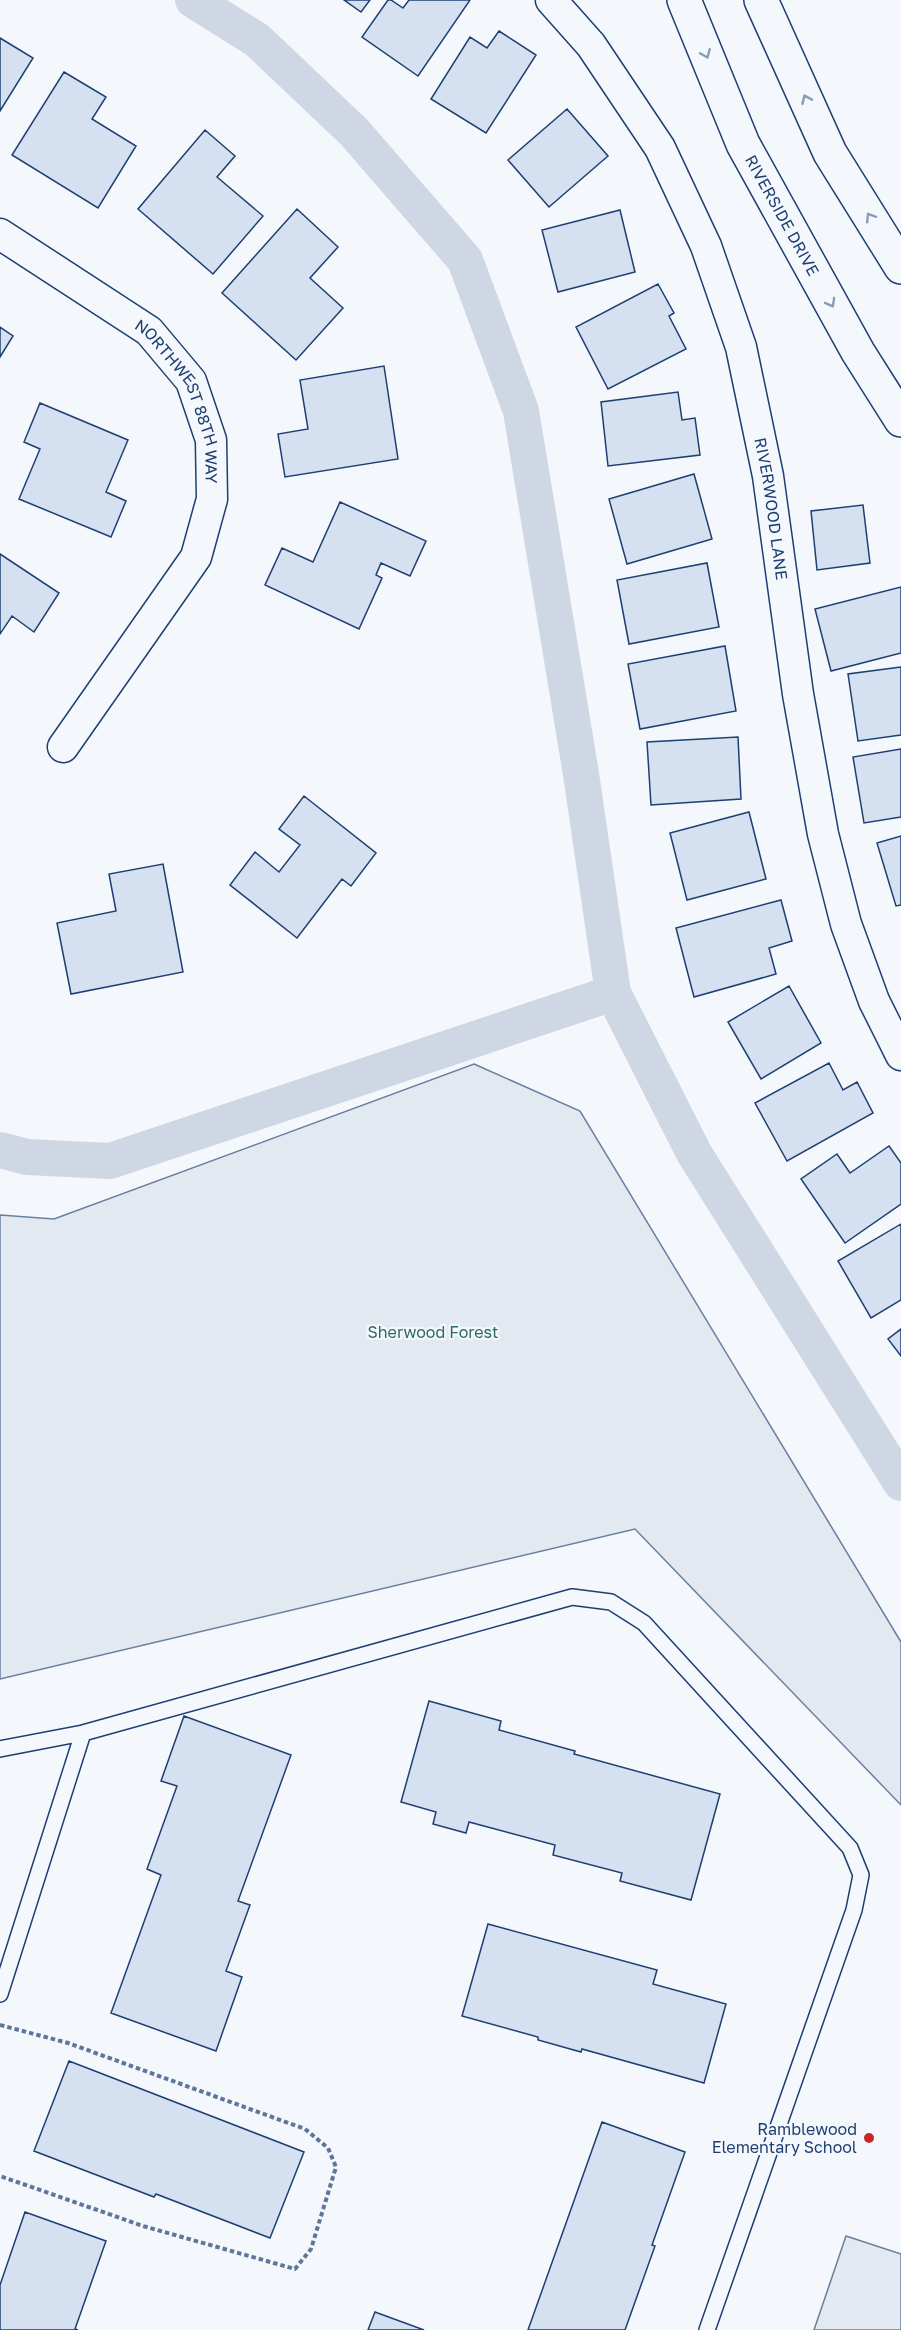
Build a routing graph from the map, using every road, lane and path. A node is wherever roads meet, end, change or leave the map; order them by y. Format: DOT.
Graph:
graph roads {
  1 [pos="550,0"];
  2 [pos="684,0"];
  3 [pos="761,0"];
  4 [pos="0,234"];
  5 [pos="901,267"];
  6 [pos="901,420"];
  7 [pos="63,747"];
  8 [pos="901,1055"];
  9 [pos="84,1732"];
  10 [pos="0,1749"];
  11 [pos="0,1994"];
  12 [pos="0,2025"];
  13 [pos="0,2176"];
  14 [pos="707,2330"];
  1 -- 8 [label="street, RIVERWOOD LANE"];
  2 -- 6 [label="street, RIVERSIDE DRIVE, one-way"];
  5 -- 3 [label="street, one-way"];
  4 -- 7 [label="street, NORTHWEST 88TH WAY"];
  9 -- 10 [label="lane"];
  9 -- 11 [label="lane"];
  9 -- 14 [label="lane"];
  12 -- 13 [label="path"];
}
